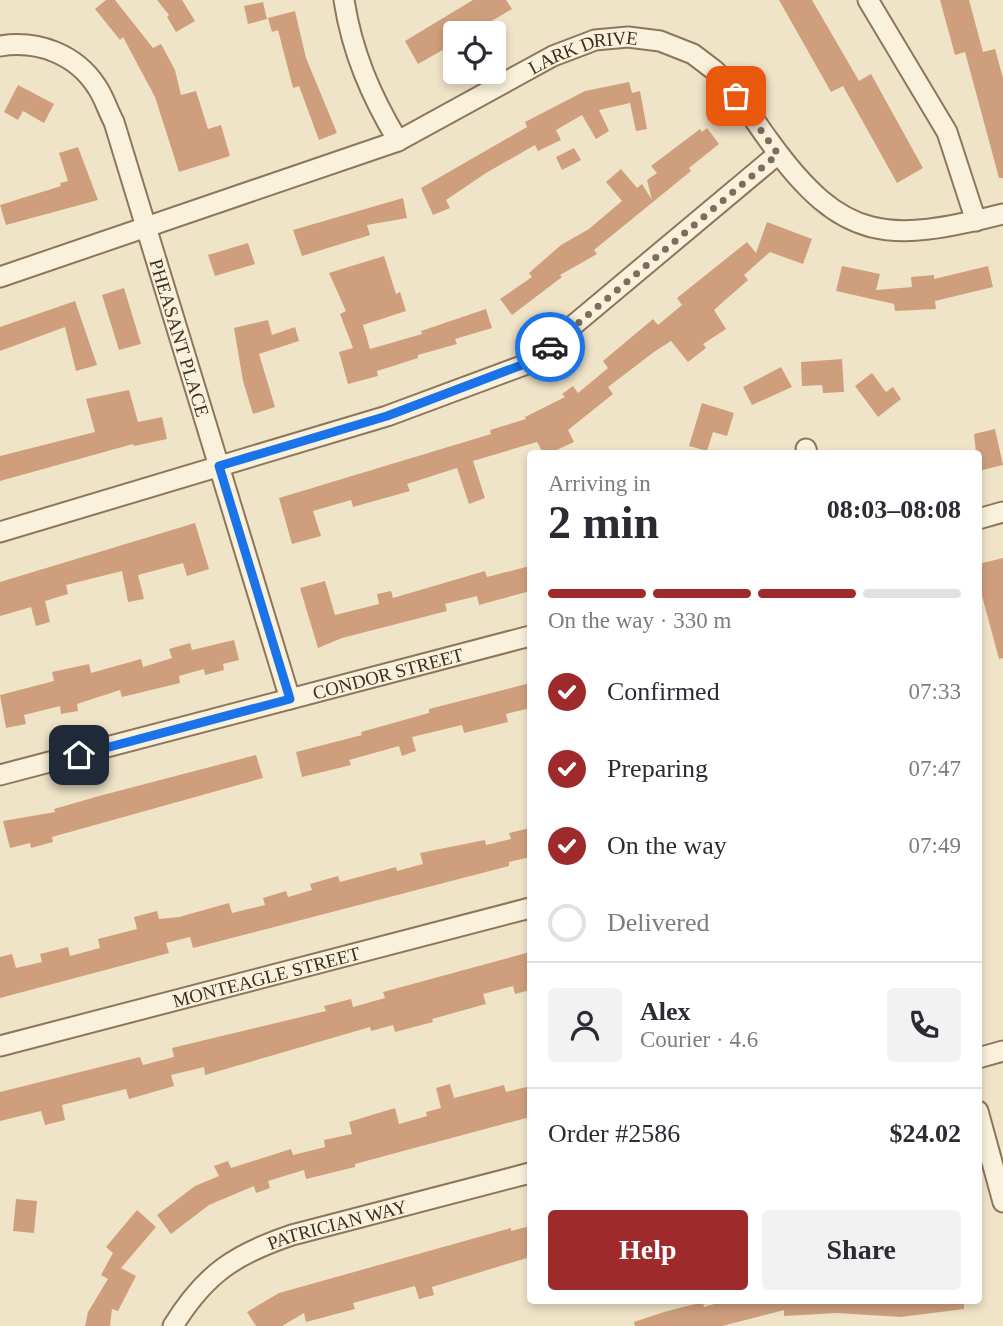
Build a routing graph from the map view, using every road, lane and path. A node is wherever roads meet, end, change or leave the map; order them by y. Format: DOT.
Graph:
graph roads {
  1 [pos="344,0"];
  2 [pos="868,0"];
  3 [pos="0,46"];
  4 [pos="398,141"];
  5 [pos="778,154"];
  6 [pos="1003,214"];
  7 [pos="975,221"];
  8 [pos="149,229"];
  9 [pos="0,277"];
  10 [pos="219,466"];
  11 [pos="1003,512"];
  12 [pos="982,518"];
  13 [pos="0,532"];
  14 [pos="527,637"];
  15 [pos="290,699"];
  16 [pos="0,775"];
  17 [pos="527,909"];
  18 [pos="0,1046"];
  19 [pos="1003,1051"];
  20 [pos="982,1057"];
  21 [pos="982,1126"];
  22 [pos="527,1174"];
  23 [pos="1003,1202"];
  24 [pos="173,1326"];
  1 -- 4 [label="street"];
  2 -- 7 [label="street"];
  3 -- 8 [label="street, PHEASANT PLACE"];
  4 -- 5 [label="street, LARK DRIVE"];
  4 -- 8 [label="street, LARK DRIVE"];
  5 -- 7 [label="street, LARK DRIVE"];
  5 -- 10 [label="street"];
  6 -- 7 [label="street, LARK DRIVE"];
  8 -- 9 [label="street, LARK DRIVE"];
  8 -- 10 [label="street, PHEASANT PLACE"];
  10 -- 13 [label="street"];
  10 -- 15 [label="street, PHEASANT PLACE"];
  11 -- 12 [label="street"];
  14 -- 15 [label="street, CONDOR STREET"];
  15 -- 16 [label="street, CONDOR STREET"];
  17 -- 18 [label="street, MONTEAGLE STREET"];
  19 -- 20 [label="street"];
  21 -- 23 [label="street"];
  22 -- 24 [label="street, PATRICIAN WAY"];
}
